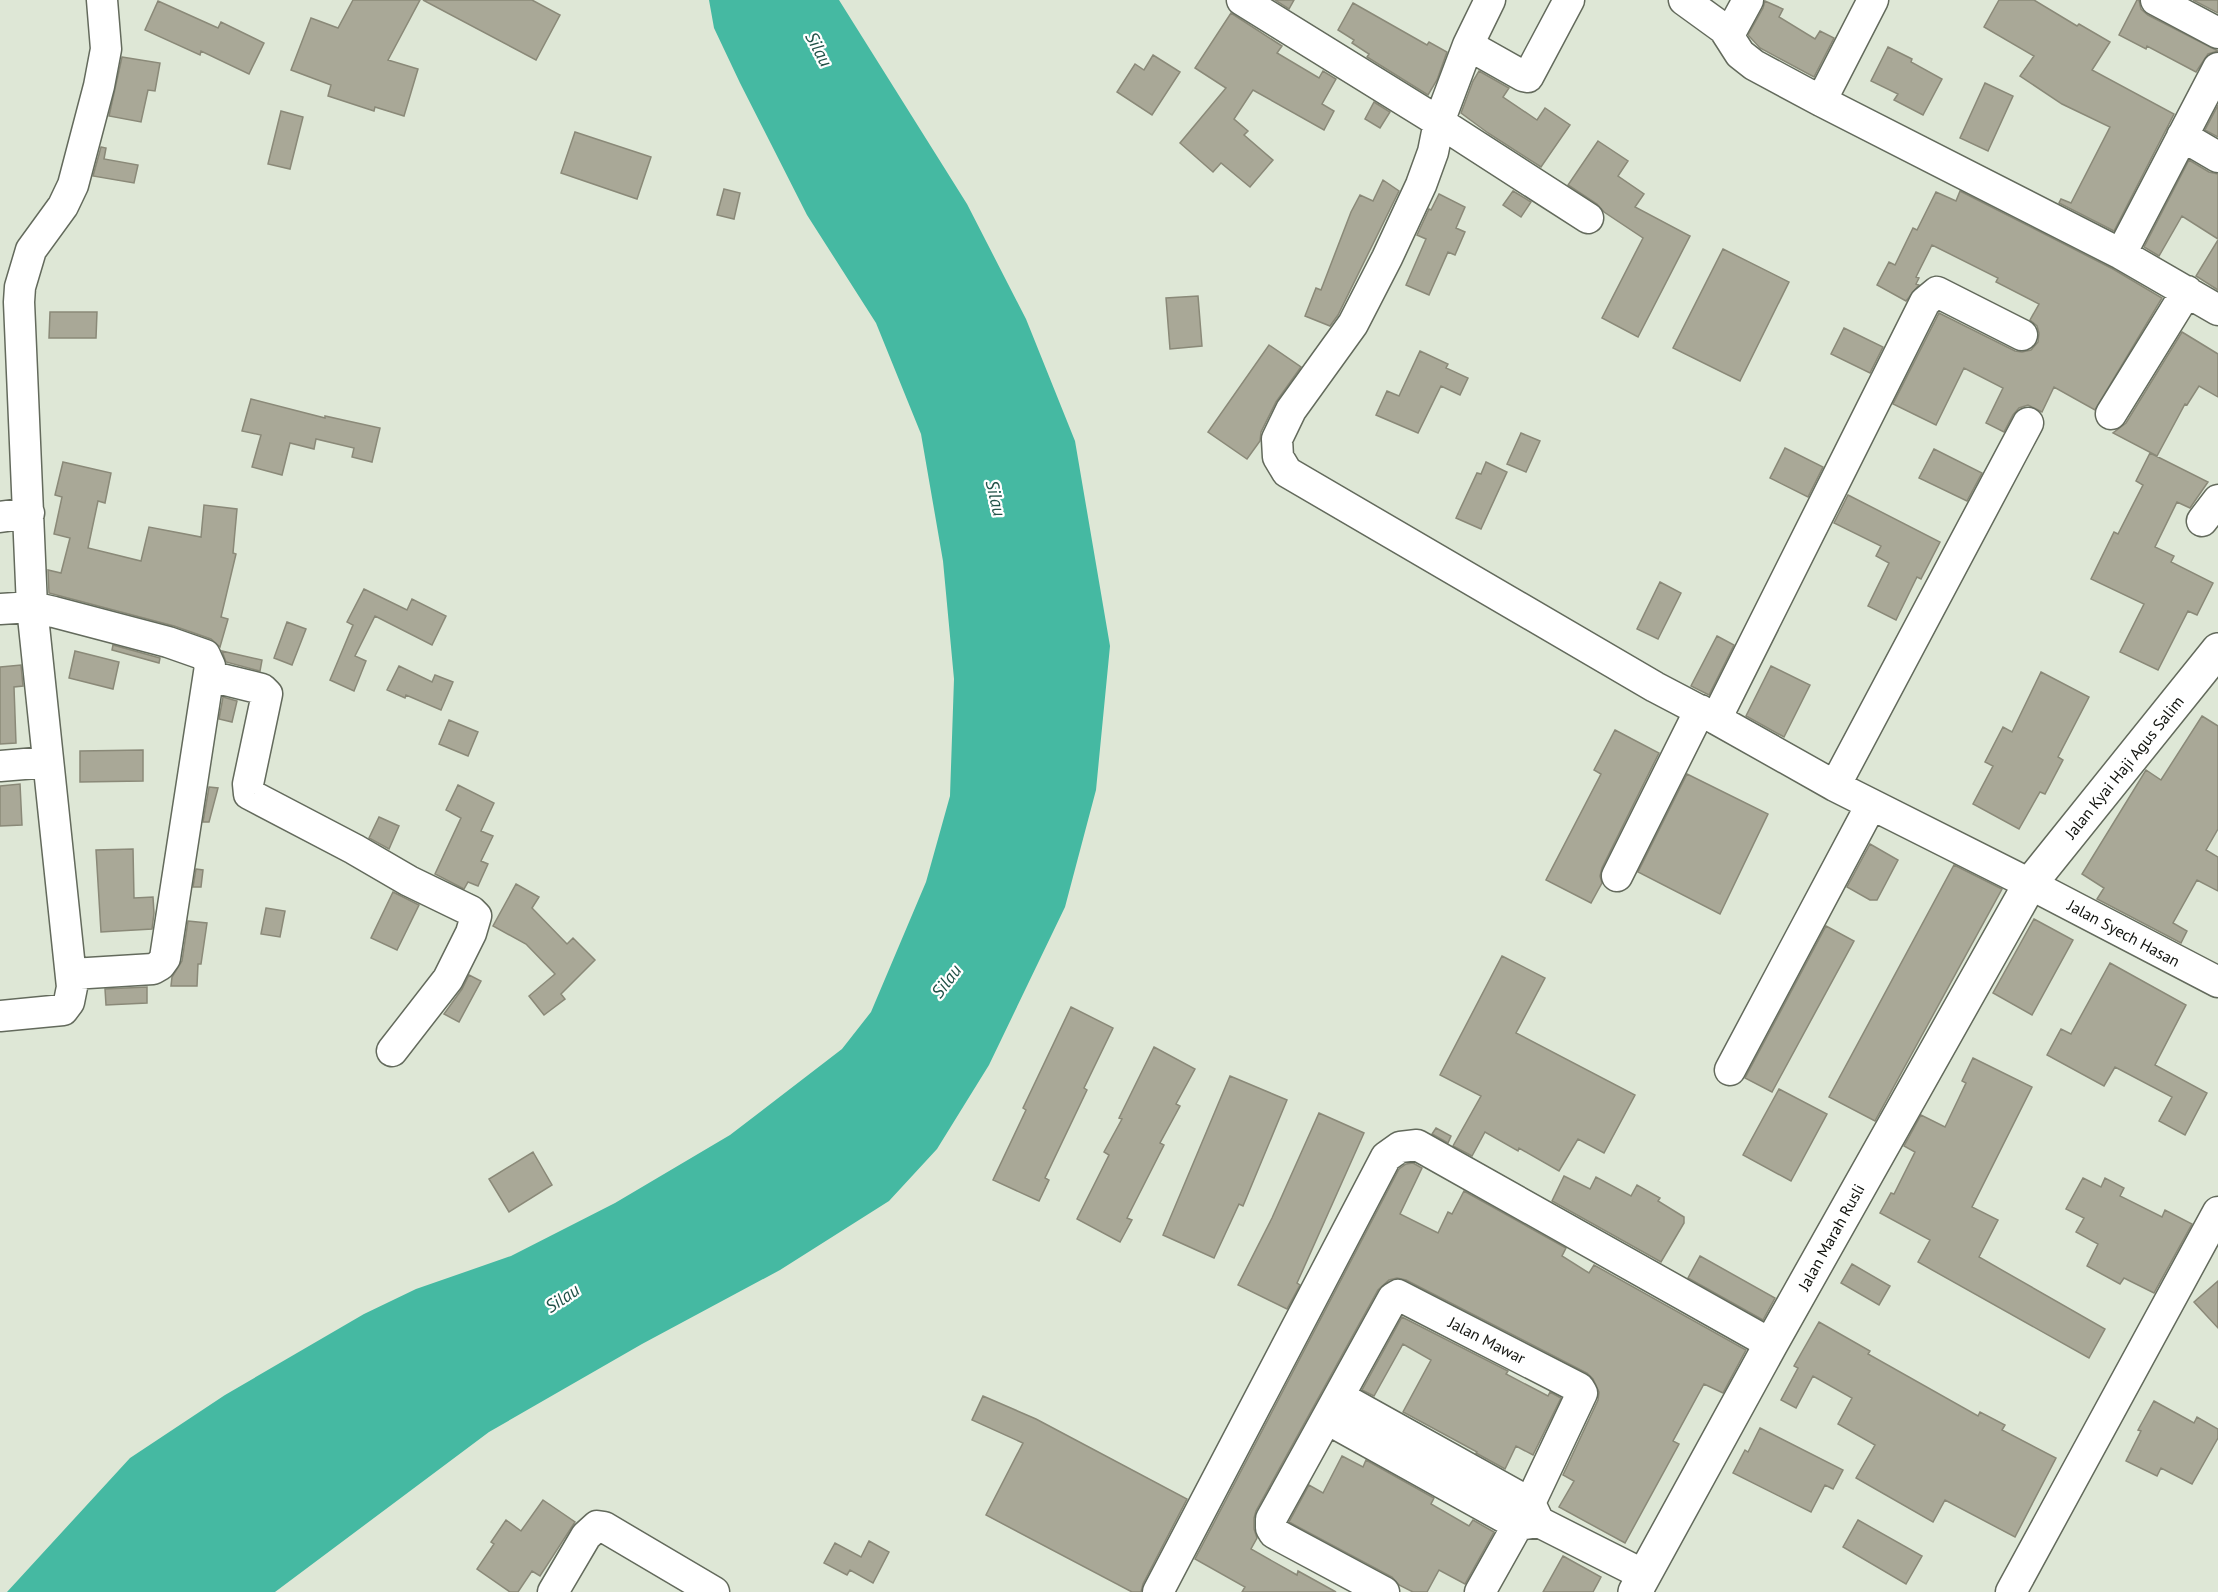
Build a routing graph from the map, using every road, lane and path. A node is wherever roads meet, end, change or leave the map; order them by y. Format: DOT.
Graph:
graph roads {
  1 [pos="102,0"];
  2 [pos="1242,0"];
  3 [pos="1490,0"];
  4 [pos="1569,0"];
  5 [pos="1684,0"];
  6 [pos="1748,0"];
  7 [pos="1873,0"];
  8 [pos="2156,0"];
  9 [pos="2218,33"];
  10 [pos="1729,35"];
  11 [pos="1468,45"];
  12 [pos="2218,68"];
  13 [pos="1821,101"];
  14 [pos="1439,122"];
  15 [pos="2182,136"];
  16 [pos="2218,157"];
  17 [pos="1588,218"];
  18 [pos="2121,254"];
  19 [pos="2187,291"];
  20 [pos="2218,310"];
  21 [pos="2022,334"];
  22 [pos="2111,414"];
  23 [pos="2028,423"];
  24 [pos="14,515"];
  25 [pos="32,607"];
  26 [pos="0,609"];
  27 [pos="2218,650"];
  28 [pos="209,676"];
  29 [pos="1708,715"];
  30 [pos="48,762"];
  31 [pos="0,766"];
  32 [pos="1835,786"];
  33 [pos="1871,805"];
  34 [pos="1617,876"];
  35 [pos="2030,884"];
  36 [pos="72,974"];
  37 [pos="2218,982"];
  38 [pos="0,1016"];
  39 [pos="392,1051"];
  40 [pos="1730,1070"];
  41 [pos="2218,1212"];
  42 [pos="1771,1344"];
  43 [pos="1334,1408"];
  44 [pos="1529,1517"];
  45 [pos="1640,1583"];
  46 [pos="553,1592"];
  47 [pos="714,1592"];
  48 [pos="1158,1592"];
  49 [pos="1384,1592"];
  50 [pos="1480,1592"];
  51 [pos="2011,1592"];
  1 -- 24 [label="street"];
  2 -- 14 [label="street"];
  3 -- 11 [label="street, Jalan Syech Hasan"];
  4 -- 11 [label="street"];
  5 -- 10 [label="street"];
  6 -- 10 [label="street"];
  7 -- 13 [label="street"];
  8 -- 9 [label="street"];
  10 -- 13 [label="street"];
  11 -- 14 [label="street, Jalan Syech Hasan"];
  12 -- 15 [label="street"];
  13 -- 18 [label="street"];
  14 -- 17 [label="street"];
  14 -- 29 [label="street, Jalan Syech Hasan"];
  15 -- 16 [label="street"];
  15 -- 18 [label="street"];
  18 -- 19 [label="street"];
  19 -- 20 [label="street"];
  19 -- 22 [label="street"];
  21 -- 29 [label="street"];
  23 -- 32 [label="street"];
  24 -- 25 [label="street"];
  25 -- 26 [label="street"];
  25 -- 28 [label="street"];
  25 -- 30 [label="street"];
  27 -- 35 [label="main road, Jalan Kyai Haji Agus Salim"];
  28 -- 36 [label="street"];
  28 -- 39 [label="street"];
  29 -- 32 [label="street, Jalan Syech Hasan"];
  29 -- 34 [label="street"];
  30 -- 31 [label="street"];
  30 -- 36 [label="street"];
  32 -- 33 [label="street, Jalan Syech Hasan"];
  33 -- 35 [label="street, Jalan Syech Hasan"];
  33 -- 40 [label="street"];
  35 -- 37 [label="street, Jalan Syech Hasan"];
  35 -- 42 [label="main road, Jalan Marah Rusli"];
  36 -- 38 [label="street"];
  41 -- 51 [label="street"];
  42 -- 45 [label="main road, Jalan Marah Rusli"];
  42 -- 48 [label="street"];
  43 -- 44 [label="street"];
  43 -- 44 [label="street, Jalan Mawar"];
  43 -- 49 [label="street"];
  44 -- 45 [label="street"];
  44 -- 50 [label="street"];
  46 -- 47 [label="street"];
}
